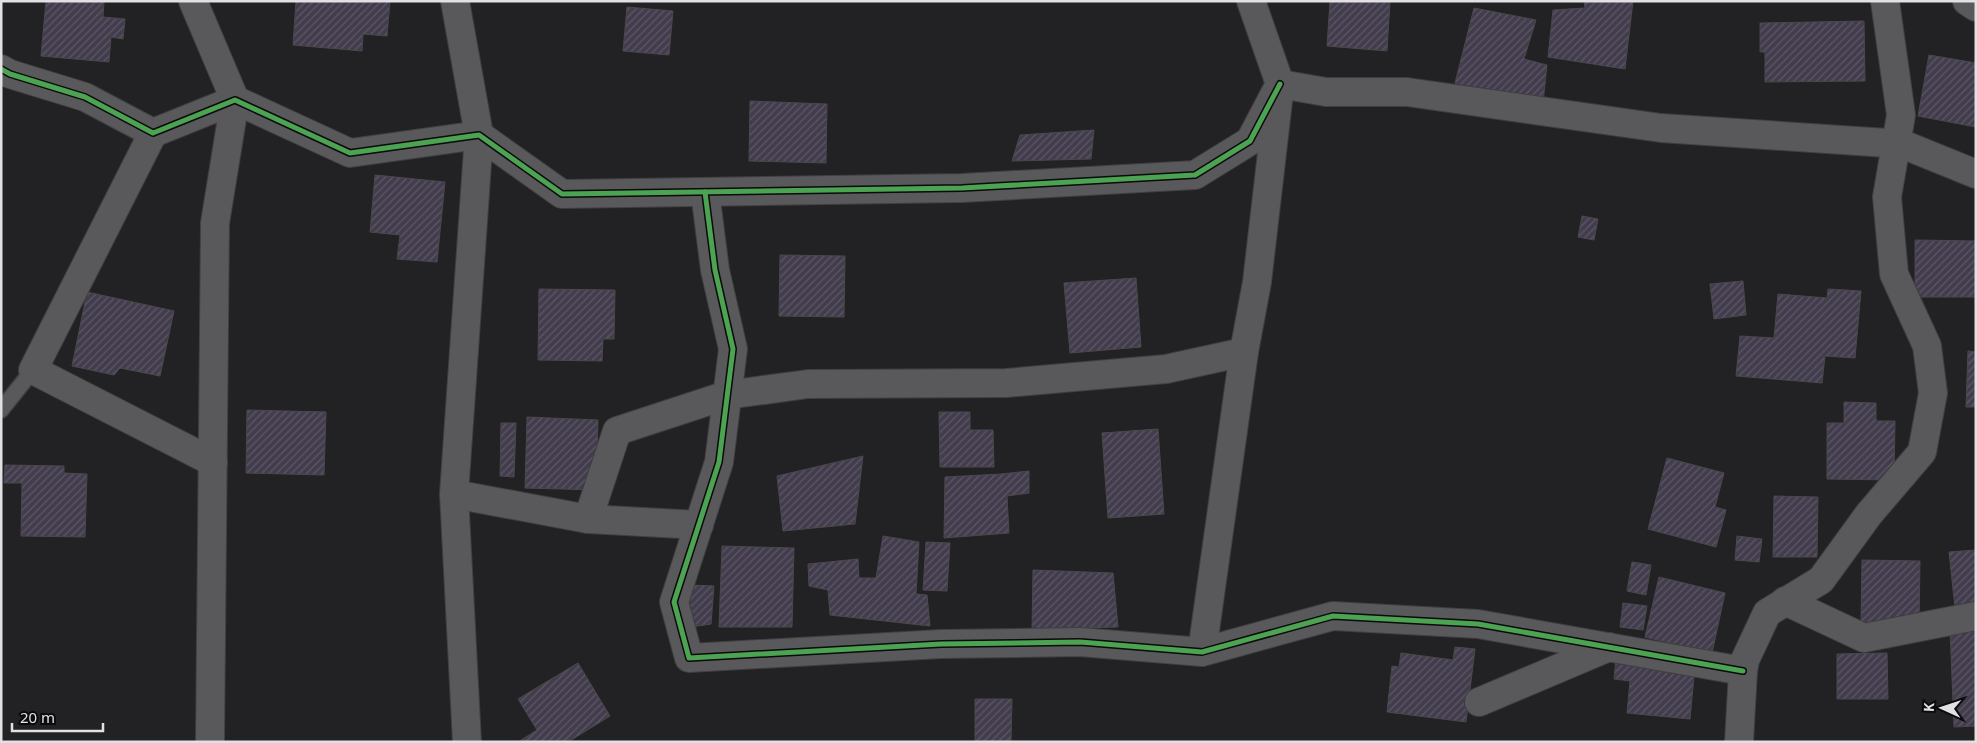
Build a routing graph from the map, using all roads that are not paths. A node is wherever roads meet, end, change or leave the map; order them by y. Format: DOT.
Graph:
graph roads {
  1 [pos="193,1"];
  2 [pos="455,1"];
  3 [pos="1251,1"];
  4 [pos="1885,1"];
  5 [pos="1967,1"];
  6 [pos="1976,7"];
  7 [pos="1,68"];
  8 [pos="1280,84"];
  9 [pos="235,100"];
  10 [pos="153,133"];
  11 [pos="479,136"];
  12 [pos="1896,143"];
  13 [pos="1976,174"];
  14 [pos="706,192"];
  15 [pos="1244,352"];
  16 [pos="33,370"];
  17 [pos="727,396"];
  18 [pos="1,410"];
  19 [pos="213,462"];
  20 [pos="454,494"];
  21 [pos="588,519"];
  22 [pos="699,525"];
  23 [pos="1785,602"];
  24 [pos="1976,616"];
  25 [pos="1609,647"];
  26 [pos="1202,652"];
  27 [pos="1742,671"];
  28 [pos="1479,702"];
  29 [pos="210,742"];
  30 [pos="467,742"];
  31 [pos="1739,742"];
  1 -- 9 [label="street"];
  2 -- 11 [label="street"];
  3 -- 8 [label="street"];
  4 -- 12 [label="street"];
  5 -- 6 [label="street"];
  7 -- 10 [label="street"];
  8 -- 12 [label="street"];
  8 -- 14 [label="street"];
  8 -- 15 [label="street"];
  9 -- 10 [label="street"];
  9 -- 11 [label="street"];
  9 -- 19 [label="street"];
  10 -- 16 [label="street"];
  11 -- 14 [label="street"];
  11 -- 20 [label="street"];
  12 -- 13 [label="street"];
  12 -- 23 [label="street"];
  14 -- 17 [label="street"];
  15 -- 17 [label="street"];
  15 -- 26 [label="street"];
  16 -- 18 [label="lane"];
  16 -- 19 [label="street"];
  17 -- 21 [label="street"];
  17 -- 22 [label="street"];
  19 -- 29 [label="street"];
  20 -- 21 [label="street"];
  20 -- 30 [label="street"];
  21 -- 22 [label="street"];
  22 -- 26 [label="street"];
  23 -- 24 [label="street"];
  23 -- 27 [label="street"];
  25 -- 26 [label="street"];
  25 -- 27 [label="street"];
  25 -- 28 [label="street"];
  27 -- 31 [label="street"];
}
